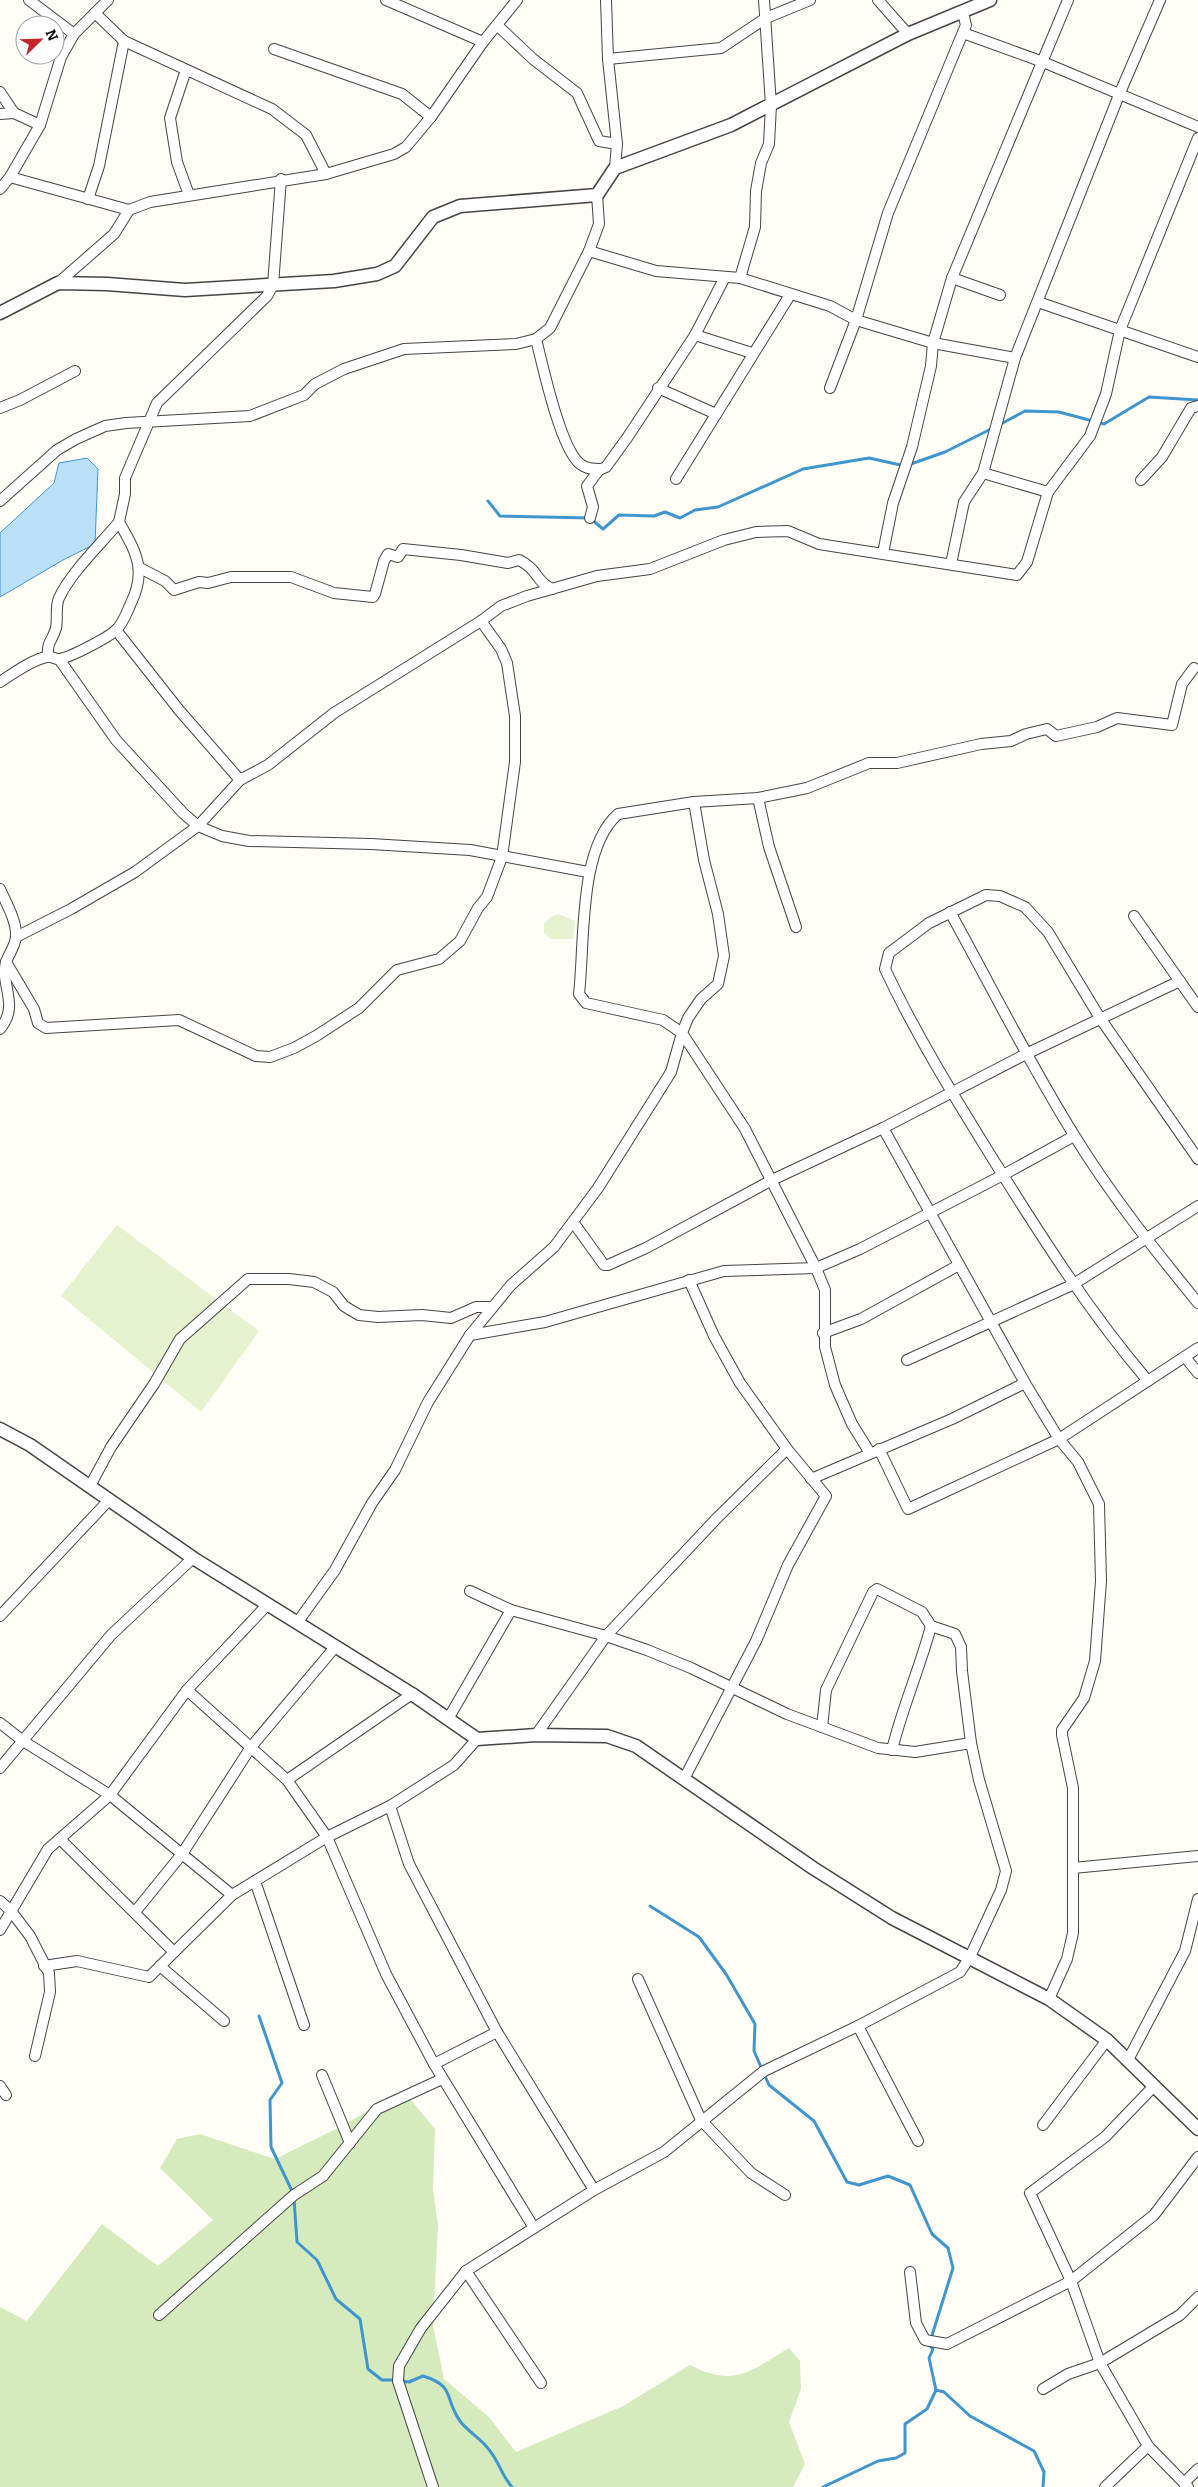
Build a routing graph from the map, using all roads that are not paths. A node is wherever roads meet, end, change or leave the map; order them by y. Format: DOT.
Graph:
graph roads {
  1 [pos="29,0"];
  2 [pos="108,0"];
  3 [pos="386,0"];
  4 [pos="517,0"];
  5 [pos="606,0"];
  6 [pos="764,0"];
  7 [pos="810,0"];
  8 [pos="878,0"];
  9 [pos="990,0"];
  10 [pos="1068,0"];
  11 [pos="1160,0"];
  12 [pos="95,13"];
  13 [pos="963,13"];
  14 [pos="766,18"];
  15 [pos="497,25"];
  16 [pos="963,33"];
  17 [pos="74,34"];
  18 [pos="908,34"];
  19 [pos="124,41"];
  20 [pos="483,42"];
  21 [pos="274,49"];
  22 [pos="608,59"];
  23 [pos="1043,62"];
  24 [pos="186,70"];
  25 [pos="0,92"];
  26 [pos="1119,95"];
  27 [pos="771,105"];
  28 [pos="14,113"];
  29 [pos="0,114"];
  30 [pos="431,117"];
  31 [pos="40,125"];
  32 [pos="1198,127"];
  33 [pos="1198,138"];
  34 [pos="617,144"];
  35 [pos="615,168"];
  36 [pos="326,174"];
  37 [pos="10,177"];
  38 [pos="281,179"];
  39 [pos="0,189"];
  40 [pos="189,195"];
  41 [pos="597,195"];
  42 [pos="88,199"];
  43 [pos="129,210"];
  44 [pos="589,250"];
  45 [pos="725,277"];
  46 [pos="740,278"];
  47 [pos="952,278"];
  48 [pos="58,283"];
  49 [pos="273,285"];
  50 [pos="790,295"];
  51 [pos="1000,295"];
  52 [pos="1038,302"];
  53 [pos="0,313"];
  54 [pos="856,320"];
  55 [pos="1120,330"];
  56 [pos="695,335"];
  57 [pos="536,339"];
  58 [pos="933,343"];
  59 [pos="752,353"];
  60 [pos="1198,357"];
  61 [pos="1015,358"];
  62 [pos="75,372"];
  63 [pos="658,388"];
  64 [pos="830,388"];
  65 [pos="1198,406"];
  66 [pos="0,408"];
  67 [pos="716,414"];
  68 [pos="148,422"];
  69 [pos="601,469"];
  70 [pos="984,473"];
  71 [pos="676,479"];
  72 [pos="1141,480"];
  73 [pos="1048,492"];
  74 [pos="0,502"];
  75 [pos="590,518"];
  76 [pos="119,522"];
  77 [pos="883,553"];
  78 [pos="951,564"];
  79 [pos="140,568"];
  80 [pos="552,589"];
  81 [pos="481,621"];
  82 [pos="116,630"];
  83 [pos="48,657"];
  84 [pos="59,659"];
  85 [pos="1194,668"];
  86 [pos="0,682"];
  87 [pos="240,780"];
  88 [pos="758,798"];
  89 [pos="694,802"];
  90 [pos="198,826"];
  91 [pos="502,857"];
  92 [pos="588,872"];
  93 [pos="0,889"];
  94 [pos="950,912"];
  95 [pos="1134,916"];
  96 [pos="796,927"];
  97 [pos="16,937"];
  98 [pos="6,962"];
  99 [pos="1180,981"];
  100 [pos="1198,1007"];
  101 [pos="1100,1018"];
  102 [pos="0,1029"];
  103 [pos="682,1033"];
  104 [pos="1026,1054"];
  105 [pos="952,1093"];
  106 [pos="883,1128"];
  107 [pos="1074,1136"];
  108 [pos="1198,1159"];
  109 [pos="1003,1175"];
  110 [pos="772,1180"];
  111 [pos="1198,1206"];
  112 [pos="930,1212"];
  113 [pos="573,1222"];
  114 [pos="1145,1238"];
  115 [pos="959,1265"];
  116 [pos="816,1268"];
  117 [pos="689,1280"];
  118 [pos="1072,1285"];
  119 [pos="1198,1303"];
  120 [pos="493,1307"];
  121 [pos="992,1320"];
  122 [pos="823,1333"];
  123 [pos="470,1335"];
  124 [pos="1198,1348"];
  125 [pos="1185,1357"];
  126 [pos="907,1360"];
  127 [pos="1198,1372"];
  128 [pos="1148,1381"];
  129 [pos="1025,1383"];
  130 [pos="0,1429"];
  131 [pos="1059,1439"];
  132 [pos="787,1449"];
  133 [pos="874,1451"];
  134 [pos="811,1479"];
  135 [pos="90,1486"];
  136 [pos="109,1500"];
  137 [pos="193,1558"];
  138 [pos="470,1590"];
  139 [pos="268,1604"];
  140 [pos="511,1610"];
  141 [pos="0,1616"];
  142 [pos="296,1623"];
  143 [pos="930,1626"];
  144 [pos="606,1636"];
  145 [pos="336,1646"];
  146 [pos="731,1688"];
  147 [pos="187,1690"];
  148 [pos="412,1694"];
  149 [pos="448,1718"];
  150 [pos="0,1723"];
  151 [pos="822,1727"];
  152 [pos="536,1735"];
  153 [pos="477,1738"];
  154 [pos="24,1741"];
  155 [pos="972,1743"];
  156 [pos="251,1747"];
  157 [pos="892,1750"];
  158 [pos="0,1768"];
  159 [pos="684,1778"];
  160 [pos="287,1780"];
  161 [pos="110,1795"];
  162 [pos="390,1806"];
  163 [pos="328,1837"];
  164 [pos="60,1839"];
  165 [pos="182,1854"];
  166 [pos="1198,1856"];
  167 [pos="1073,1868"];
  168 [pos="255,1881"];
  169 [pos="232,1895"];
  170 [pos="1198,1899"];
  171 [pos="0,1902"];
  172 [pos="12,1911"];
  173 [pos="135,1912"];
  174 [pos="0,1930"];
  175 [pos="1194,1933"];
  176 [pos="174,1952"];
  177 [pos="970,1957"];
  178 [pos="44,1966"];
  179 [pos="160,1966"];
  180 [pos="638,1979"];
  181 [pos="1049,1999"];
  182 [pos="224,2021"];
  183 [pos="304,2025"];
  184 [pos="858,2026"];
  185 [pos="497,2032"];
  186 [pos="1107,2040"];
  187 [pos="36,2056"];
  188 [pos="1128,2060"];
  189 [pos="434,2064"];
  190 [pos="322,2074"];
  191 [pos="442,2079"];
  192 [pos="0,2086"];
  193 [pos="1154,2086"];
  194 [pos="6,2095"];
  195 [pos="701,2120"];
  196 [pos="1043,2125"];
  197 [pos="1198,2129"];
  198 [pos="918,2141"];
  199 [pos="350,2143"];
  200 [pos="1198,2158"];
  201 [pos="594,2190"];
  202 [pos="785,2195"];
  203 [pos="534,2228"];
  204 [pos="466,2271"];
  205 [pos="910,2272"];
  206 [pos="1071,2281"];
  207 [pos="1198,2297"];
  208 [pos="159,2315"];
  209 [pos="1100,2362"];
  210 [pos="542,2383"];
  211 [pos="1043,2389"];
  212 [pos="1148,2446"];
  213 [pos="1198,2468"];
  214 [pos="1186,2485"];
  215 [pos="432,2487"];
  216 [pos="1105,2487"];
  1 -- 17 [label="street"];
  2 -- 12 [label="street"];
  3 -- 20 [label="street"];
  4 -- 15 [label="street"];
  5 -- 22 [label="street"];
  6 -- 14 [label="street"];
  7 -- 14 [label="street"];
  8 -- 18 [label="street"];
  9 -- 13 [label="street"];
  10 -- 23 [label="street"];
  11 -- 26 [label="street"];
  12 -- 17 [label="street"];
  12 -- 19 [label="street"];
  13 -- 16 [label="street"];
  13 -- 18 [label="street"];
  14 -- 22 [label="street"];
  14 -- 27 [label="street"];
  15 -- 20 [label="street"];
  15 -- 34 [label="street"];
  16 -- 23 [label="street"];
  16 -- 54 [label="street"];
  17 -- 31 [label="street"];
  18 -- 27 [label="street"];
  19 -- 24 [label="street"];
  19 -- 42 [label="street"];
  20 -- 30 [label="street"];
  21 -- 30 [label="street"];
  22 -- 34 [label="street"];
  23 -- 26 [label="street"];
  23 -- 47 [label="street"];
  24 -- 36 [label="street"];
  24 -- 40 [label="street"];
  25 -- 28 [label="street"];
  26 -- 32 [label="street"];
  26 -- 52 [label="street"];
  27 -- 35 [label="street"];
  27 -- 46 [label="street"];
  28 -- 29 [label="street"];
  28 -- 31 [label="street"];
  30 -- 36 [label="street"];
  31 -- 37 [label="street"];
  33 -- 55 [label="street"];
  34 -- 35 [label="street"];
  35 -- 41 [label="street"];
  36 -- 38 [label="street"];
  37 -- 39 [label="street"];
  37 -- 42 [label="street"];
  38 -- 40 [label="street"];
  38 -- 49 [label="street"];
  40 -- 43 [label="street"];
  41 -- 44 [label="street"];
  41 -- 49 [label="street"];
  42 -- 43 [label="street"];
  43 -- 48 [label="street"];
  44 -- 45 [label="street"];
  44 -- 57 [label="street"];
  45 -- 46 [label="street"];
  45 -- 56 [label="street"];
  46 -- 50 [label="street"];
  47 -- 51 [label="street"];
  47 -- 58 [label="street"];
  48 -- 49 [label="street"];
  48 -- 53 [label="street"];
  49 -- 68 [label="street"];
  50 -- 54 [label="street"];
  50 -- 59 [label="street"];
  52 -- 55 [label="street"];
  52 -- 61 [label="street"];
  54 -- 58 [label="street"];
  54 -- 64 [label="street"];
  55 -- 60 [label="street"];
  55 -- 73 [label="street"];
  56 -- 59 [label="street"];
  56 -- 63 [label="street"];
  57 -- 68 [label="street"];
  57 -- 69 [label="street"];
  58 -- 61 [label="street"];
  58 -- 77 [label="street"];
  59 -- 67 [label="street"];
  61 -- 70 [label="street"];
  62 -- 66 [label="street"];
  63 -- 67 [label="street"];
  63 -- 69 [label="street"];
  65 -- 72 [label="street"];
  67 -- 71 [label="street"];
  68 -- 74 [label="street"];
  68 -- 76 [label="street"];
  69 -- 75 [label="street"];
  70 -- 73 [label="street"];
  70 -- 78 [label="street"];
  73 -- 78 [label="street"];
  76 -- 79 [label="street"];
  76 -- 83 [label="street"];
  77 -- 78 [label="street"];
  77 -- 80 [label="street"];
  79 -- 80 [label="street"];
  79 -- 82 [label="street"];
  80 -- 81 [label="street"];
  81 -- 87 [label="street"];
  81 -- 91 [label="street"];
  82 -- 84 [label="street"];
  82 -- 87 [label="street"];
  83 -- 84 [label="street"];
  83 -- 86 [label="street"];
  84 -- 90 [label="street"];
  85 -- 88 [label="street"];
  87 -- 90 [label="street"];
  88 -- 89 [label="street"];
  88 -- 96 [label="street"];
  89 -- 92 [label="street"];
  89 -- 103 [label="street"];
  90 -- 91 [label="street"];
  90 -- 97 [label="street"];
  91 -- 92 [label="street"];
  91 -- 98 [label="street"];
  92 -- 103 [label="street"];
  93 -- 97 [label="street"];
  94 -- 101 [label="street"];
  94 -- 104 [label="street"];
  94 -- 105 [label="street"];
  95 -- 99 [label="street"];
  97 -- 98 [label="street"];
  98 -- 102 [label="street"];
  99 -- 100 [label="street"];
  99 -- 101 [label="street"];
  101 -- 104 [label="street"];
  101 -- 108 [label="street"];
  103 -- 110 [label="street"];
  103 -- 113 [label="street"];
  104 -- 105 [label="street"];
  104 -- 107 [label="street"];
  105 -- 106 [label="street"];
  105 -- 109 [label="street"];
  106 -- 110 [label="street"];
  106 -- 112 [label="street"];
  107 -- 109 [label="street"];
  107 -- 114 [label="street"];
  109 -- 112 [label="street"];
  109 -- 118 [label="street"];
  110 -- 113 [label="street"];
  110 -- 116 [label="street"];
  111 -- 114 [label="street"];
  112 -- 115 [label="street"];
  112 -- 116 [label="street"];
  113 -- 120 [label="street"];
  114 -- 118 [label="street"];
  114 -- 119 [label="street"];
  115 -- 121 [label="street"];
  115 -- 122 [label="street"];
  116 -- 117 [label="street"];
  116 -- 122 [label="street"];
  117 -- 123 [label="street"];
  117 -- 132 [label="street"];
  118 -- 121 [label="street"];
  118 -- 128 [label="street"];
  120 -- 123 [label="street"];
  120 -- 135 [label="street"];
  121 -- 126 [label="street"];
  121 -- 129 [label="street"];
  122 -- 133 [label="street"];
  123 -- 142 [label="street"];
  124 -- 125 [label="street"];
  125 -- 127 [label="street"];
  125 -- 128 [label="street"];
  128 -- 131 [label="street"];
  129 -- 131 [label="street"];
  129 -- 133 [label="street"];
  130 -- 135 [label="street"];
  131 -- 133 [label="street"];
  131 -- 167 [label="street"];
  132 -- 134 [label="street"];
  132 -- 144 [label="street"];
  133 -- 134 [label="street"];
  134 -- 146 [label="street"];
  135 -- 136 [label="street"];
  136 -- 137 [label="street"];
  136 -- 141 [label="street"];
  137 -- 139 [label="street"];
  137 -- 154 [label="street"];
  138 -- 140 [label="street"];
  139 -- 142 [label="street"];
  139 -- 147 [label="street"];
  140 -- 144 [label="street"];
  140 -- 149 [label="street"];
  142 -- 145 [label="street"];
  143 -- 151 [label="street"];
  143 -- 155 [label="street"];
  143 -- 157 [label="street"];
  144 -- 146 [label="street"];
  144 -- 152 [label="street"];
  145 -- 148 [label="street"];
  145 -- 156 [label="street"];
  146 -- 151 [label="street"];
  146 -- 159 [label="street"];
  147 -- 156 [label="street"];
  147 -- 161 [label="street"];
  148 -- 149 [label="street"];
  148 -- 160 [label="street"];
  149 -- 153 [label="street"];
  150 -- 154 [label="street"];
  151 -- 157 [label="street"];
  152 -- 153 [label="street"];
  152 -- 159 [label="street"];
  153 -- 162 [label="street"];
  154 -- 158 [label="street"];
  154 -- 161 [label="street"];
  155 -- 157 [label="street"];
  155 -- 177 [label="street"];
  156 -- 160 [label="street"];
  156 -- 165 [label="street"];
  159 -- 177 [label="street"];
  160 -- 163 [label="street"];
  161 -- 164 [label="street"];
  161 -- 165 [label="street"];
  162 -- 163 [label="street"];
  162 -- 185 [label="street"];
  163 -- 168 [label="street"];
  163 -- 189 [label="street"];
  164 -- 172 [label="street"];
  164 -- 173 [label="street"];
  165 -- 169 [label="street"];
  165 -- 173 [label="street"];
  166 -- 167 [label="street"];
  167 -- 181 [label="street"];
  168 -- 169 [label="street"];
  168 -- 183 [label="street"];
  169 -- 176 [label="street"];
  170 -- 175 [label="street"];
  171 -- 172 [label="street"];
  172 -- 174 [label="street"];
  172 -- 178 [label="street"];
  173 -- 176 [label="street"];
  175 -- 188 [label="street"];
  176 -- 179 [label="street"];
  177 -- 181 [label="street"];
  177 -- 184 [label="street"];
  178 -- 179 [label="street"];
  178 -- 187 [label="street"];
  179 -- 182 [label="street"];
  180 -- 195 [label="street"];
  181 -- 186 [label="street"];
  184 -- 195 [label="street"];
  184 -- 198 [label="street"];
  185 -- 189 [label="street"];
  185 -- 201 [label="street"];
  186 -- 188 [label="street"];
  186 -- 196 [label="street"];
  188 -- 193 [label="street"];
  189 -- 191 [label="street"];
  190 -- 199 [label="street"];
  191 -- 199 [label="street"];
  191 -- 203 [label="street"];
  192 -- 194 [label="street"];
  193 -- 197 [label="street"];
  193 -- 206 [label="street"];
  195 -- 201 [label="street"];
  195 -- 202 [label="street"];
  199 -- 208 [label="street"];
  200 -- 206 [label="street"];
  201 -- 203 [label="street"];
  203 -- 204 [label="street"];
  204 -- 210 [label="street"];
  204 -- 215 [label="street"];
  205 -- 206 [label="street"];
  206 -- 209 [label="street"];
  207 -- 209 [label="street"];
  209 -- 211 [label="street"];
  209 -- 212 [label="street"];
  212 -- 214 [label="street"];
  212 -- 216 [label="street"];
  213 -- 214 [label="street"];
}
